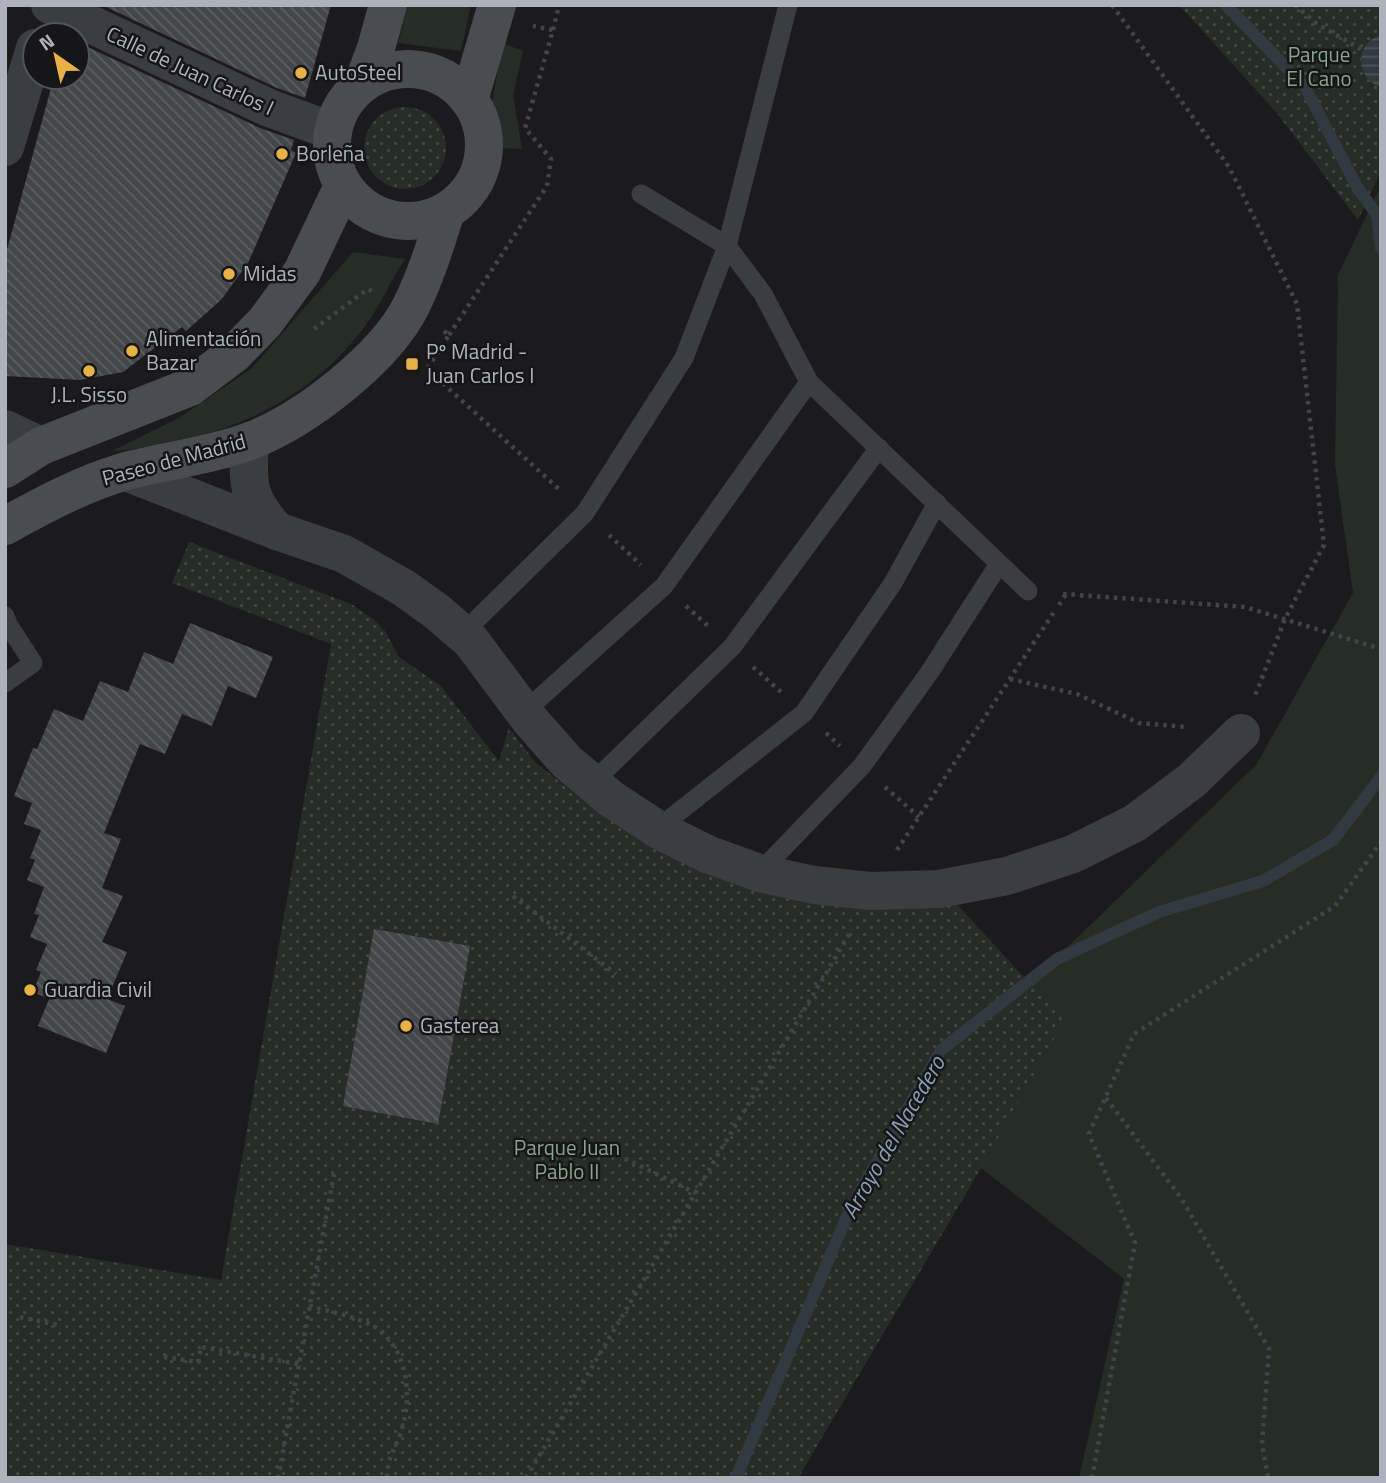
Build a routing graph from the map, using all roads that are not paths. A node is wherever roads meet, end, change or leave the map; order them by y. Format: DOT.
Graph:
graph roads {
  1 [pos="48,5"];
  2 [pos="388,5"];
  3 [pos="788,5"];
  4 [pos="495,12"];
  5 [pos="363,83"];
  6 [pos="22,91"];
  7 [pos="470,100"];
  8 [pos="332,131"];
  9 [pos="5,147"];
  10 [pos="343,186"];
  11 [pos="641,194"];
  12 [pos="446,211"];
  13 [pos="727,246"];
  14 [pos="809,382"];
  15 [pos="5,429"];
  16 [pos="250,441"];
  17 [pos="41,446"];
  18 [pos="879,448"];
  19 [pos="5,469"];
  20 [pos="126,471"];
  21 [pos="937,503"];
  22 [pos="5,526"];
  23 [pos="277,531"];
  24 [pos="999,564"];
  25 [pos="1028,591"];
  26 [pos="5,616"];
  27 [pos="461,634"];
  28 [pos="5,683"];
  29 [pos="524,712"];
  30 [pos="1234,740"];
  31 [pos="592,783"];
  32 [pos="657,829"];
  33 [pos="760,873"];
  1 -- 8 [label="street, Calle de Juan Carlos I"];
  2 -- 5 [label="street"];
  3 -- 13 [label="lane"];
  4 -- 7 [label="street"];
  5 -- 7 [label="street"];
  5 -- 8 [label="street"];
  6 -- 9 [label="street"];
  7 -- 12 [label="street"];
  8 -- 10 [label="street"];
  10 -- 12 [label="street"];
  10 -- 17 [label="street"];
  11 -- 13 [label="lane"];
  12 -- 16 [label="street, Paseo de Madrid"];
  13 -- 14 [label="lane"];
  13 -- 27 [label="lane"];
  14 -- 18 [label="lane"];
  14 -- 29 [label="lane"];
  15 -- 17 [label="street"];
  16 -- 20 [label="street, Paseo de Madrid"];
  16 -- 23 [label="street"];
  17 -- 19 [label="street"];
  18 -- 21 [label="lane"];
  18 -- 31 [label="lane"];
  20 -- 22 [label="street, Paseo de Madrid"];
  20 -- 23 [label="street"];
  21 -- 24 [label="lane"];
  21 -- 32 [label="lane"];
  23 -- 27 [label="street"];
  24 -- 25 [label="lane"];
  24 -- 33 [label="lane"];
  26 -- 28 [label="lane"];
  27 -- 29 [label="street"];
  29 -- 31 [label="street"];
  30 -- 33 [label="street"];
  31 -- 32 [label="street"];
  32 -- 33 [label="street"];
}
